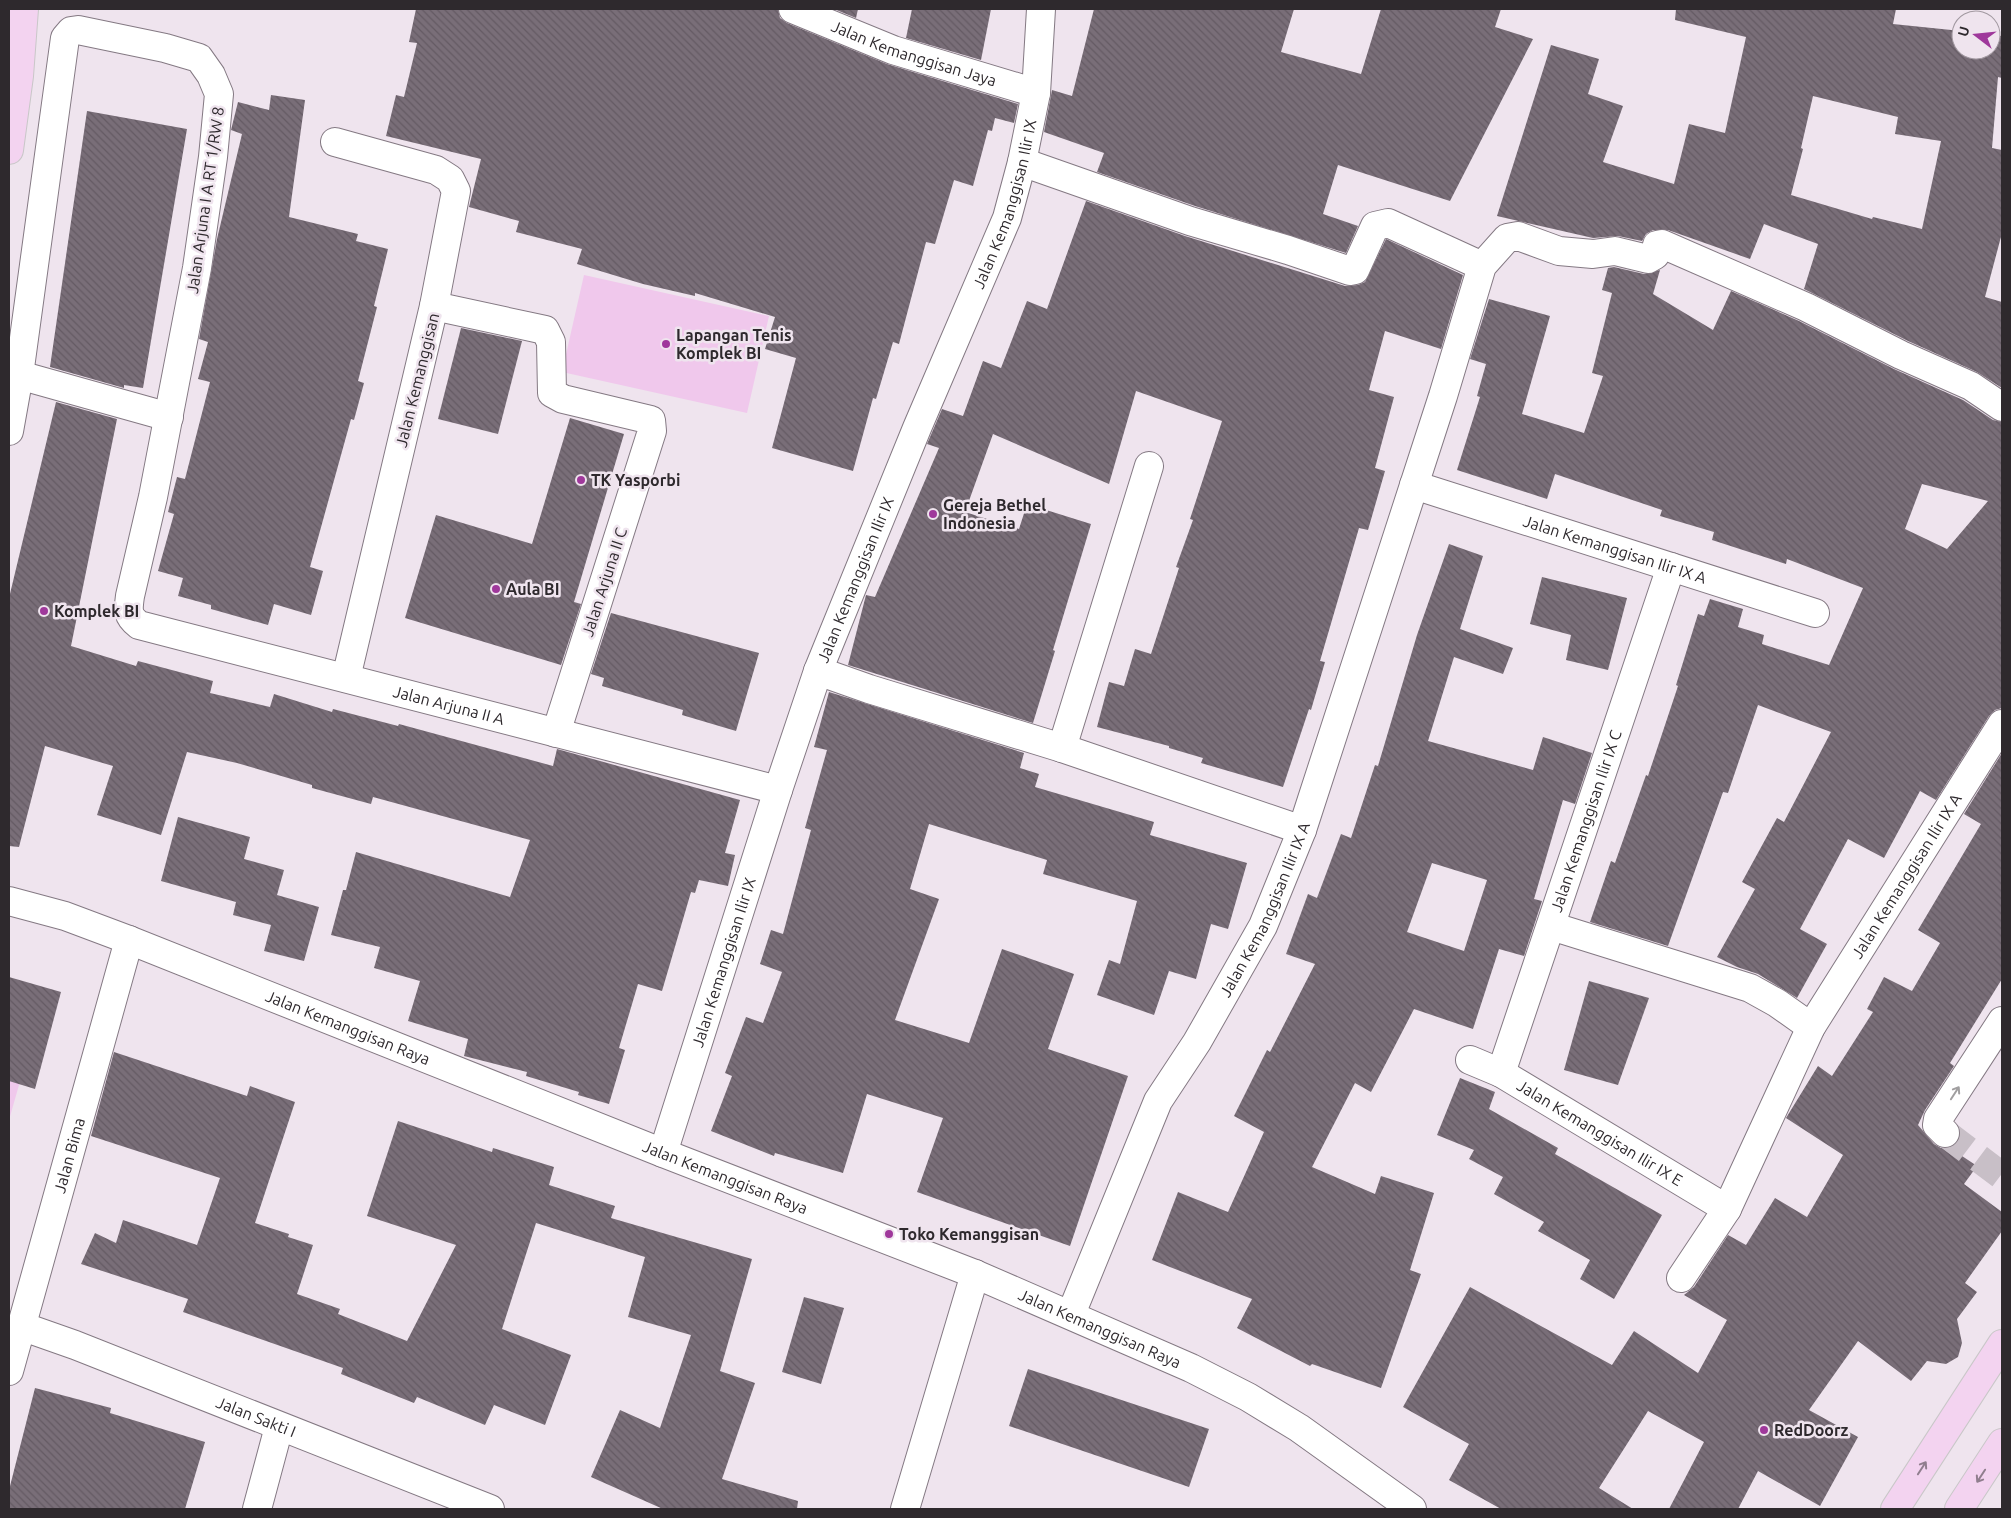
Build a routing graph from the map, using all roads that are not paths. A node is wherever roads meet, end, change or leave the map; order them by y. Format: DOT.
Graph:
graph roads {
  1 [pos="24,9"];
  2 [pos="793,9"];
  3 [pos="1041,9"];
  4 [pos="1036,92"];
  5 [pos="335,142"];
  6 [pos="9,150"];
  7 [pos="1022,162"];
  8 [pos="1482,266"];
  9 [pos="434,306"];
  10 [pos="19,375"];
  11 [pos="2002,407"];
  12 [pos="169,417"];
  13 [pos="9,431"];
  14 [pos="652,431"];
  15 [pos="1149,466"];
  16 [pos="1414,485"];
  17 [pos="1671,567"];
  18 [pos="128,610"];
  19 [pos="1815,613"];
  20 [pos="818,670"];
  21 [pos="346,678"];
  22 [pos="2002,724"];
  23 [pos="556,733"];
  24 [pos="1062,748"];
  25 [pos="778,790"];
  26 [pos="1302,830"];
  27 [pos="9,901"];
  28 [pos="1551,926"];
  29 [pos="128,940"];
  30 [pos="2002,1021"];
  31 [pos="1811,1027"];
  32 [pos="1470,1060"];
  33 [pos="1501,1073"];
  34 [pos="1945,1133"];
  35 [pos="663,1153"];
  36 [pos="1727,1209"];
  37 [pos="975,1274"];
  38 [pos="1682,1278"];
  39 [pos="1071,1314"];
  40 [pos="21,1326"];
  41 [pos="2002,1344"];
  42 [pos="9,1371"];
  43 [pos="279,1427"];
  44 [pos="2002,1443"];
  45 [pos="257,1509"];
  46 [pos="490,1509"];
  47 [pos="905,1509"];
  48 [pos="1412,1509"];
  49 [pos="1895,1509"];
  50 [pos="1959,1509"];
  1 -- 6 [label="main road"];
  2 -- 4 [label="street, Jalan Kemanggisan Jaya"];
  3 -- 4 [label="street, Jalan Kemanggisan Ilir IX"];
  4 -- 7 [label="street, Jalan Kemanggisan Ilir IX"];
  5 -- 9 [label="street"];
  7 -- 8 [label="street"];
  7 -- 20 [label="street, Jalan Kemanggisan Ilir IX"];
  8 -- 11 [label="street"];
  8 -- 16 [label="street, Jalan Kemanggisan Ilir IX A"];
  9 -- 14 [label="street, Jalan Kemanggisan"];
  9 -- 21 [label="street, Jalan Kemanggisan"];
  10 -- 12 [label="street"];
  10 -- 12 [label="street, Jalan Arjuna I A RT 1/RW 8"];
  10 -- 13 [label="street, Jalan Arjuna I A RT 1/RW 8"];
  12 -- 18 [label="street, Jalan Arjuna I A RT 1/RW 8"];
  14 -- 23 [label="street, Jalan Arjuna II C"];
  15 -- 24 [label="street"];
  16 -- 17 [label="street, Jalan Kemanggisan Ilir IX A"];
  16 -- 26 [label="street, Jalan Kemanggisan Ilir IX A"];
  17 -- 19 [label="street, Jalan Kemanggisan Ilir IX A"];
  17 -- 28 [label="street, Jalan Kemanggisan Ilir IX C"];
  18 -- 21 [label="street, Jalan Arjuna II A"];
  20 -- 24 [label="street"];
  20 -- 25 [label="street, Jalan Kemanggisan Ilir IX"];
  21 -- 23 [label="street, Jalan Arjuna II A"];
  22 -- 31 [label="street, Jalan Kemanggisan Ilir IX A"];
  23 -- 25 [label="street, Jalan Arjuna II A"];
  24 -- 26 [label="street"];
  25 -- 35 [label="street, Jalan Kemanggisan Ilir IX"];
  26 -- 39 [label="street, Jalan Kemanggisan Ilir IX A"];
  27 -- 29 [label="street, Jalan Kemanggisan Raya"];
  28 -- 31 [label="street"];
  28 -- 33 [label="street, Jalan Kemanggisan Ilir IX C"];
  29 -- 35 [label="street, Jalan Kemanggisan Raya"];
  29 -- 40 [label="street, Jalan Bima"];
  34 -- 30 [label="street, one-way"];
  31 -- 36 [label="street, Jalan Kemanggisan Ilir IX A"];
  32 -- 33 [label="street, Jalan Kemanggisan Ilir IX E"];
  33 -- 36 [label="street, Jalan Kemanggisan Ilir IX E"];
  35 -- 37 [label="street, Jalan Kemanggisan Raya"];
  36 -- 38 [label="street, Jalan Kemanggisan Ilir IX A"];
  37 -- 39 [label="street, Jalan Kemanggisan Raya"];
  37 -- 47 [label="street"];
  39 -- 48 [label="street, Jalan Kemanggisan Raya"];
  40 -- 42 [label="street, Jalan Bima"];
  40 -- 43 [label="street, Jalan Sakti I"];
  49 -- 41 [label="main road, one-way"];
  43 -- 45 [label="street"];
  43 -- 46 [label="street, Jalan Sakti I"];
  44 -- 50 [label="main road, one-way"];
}
